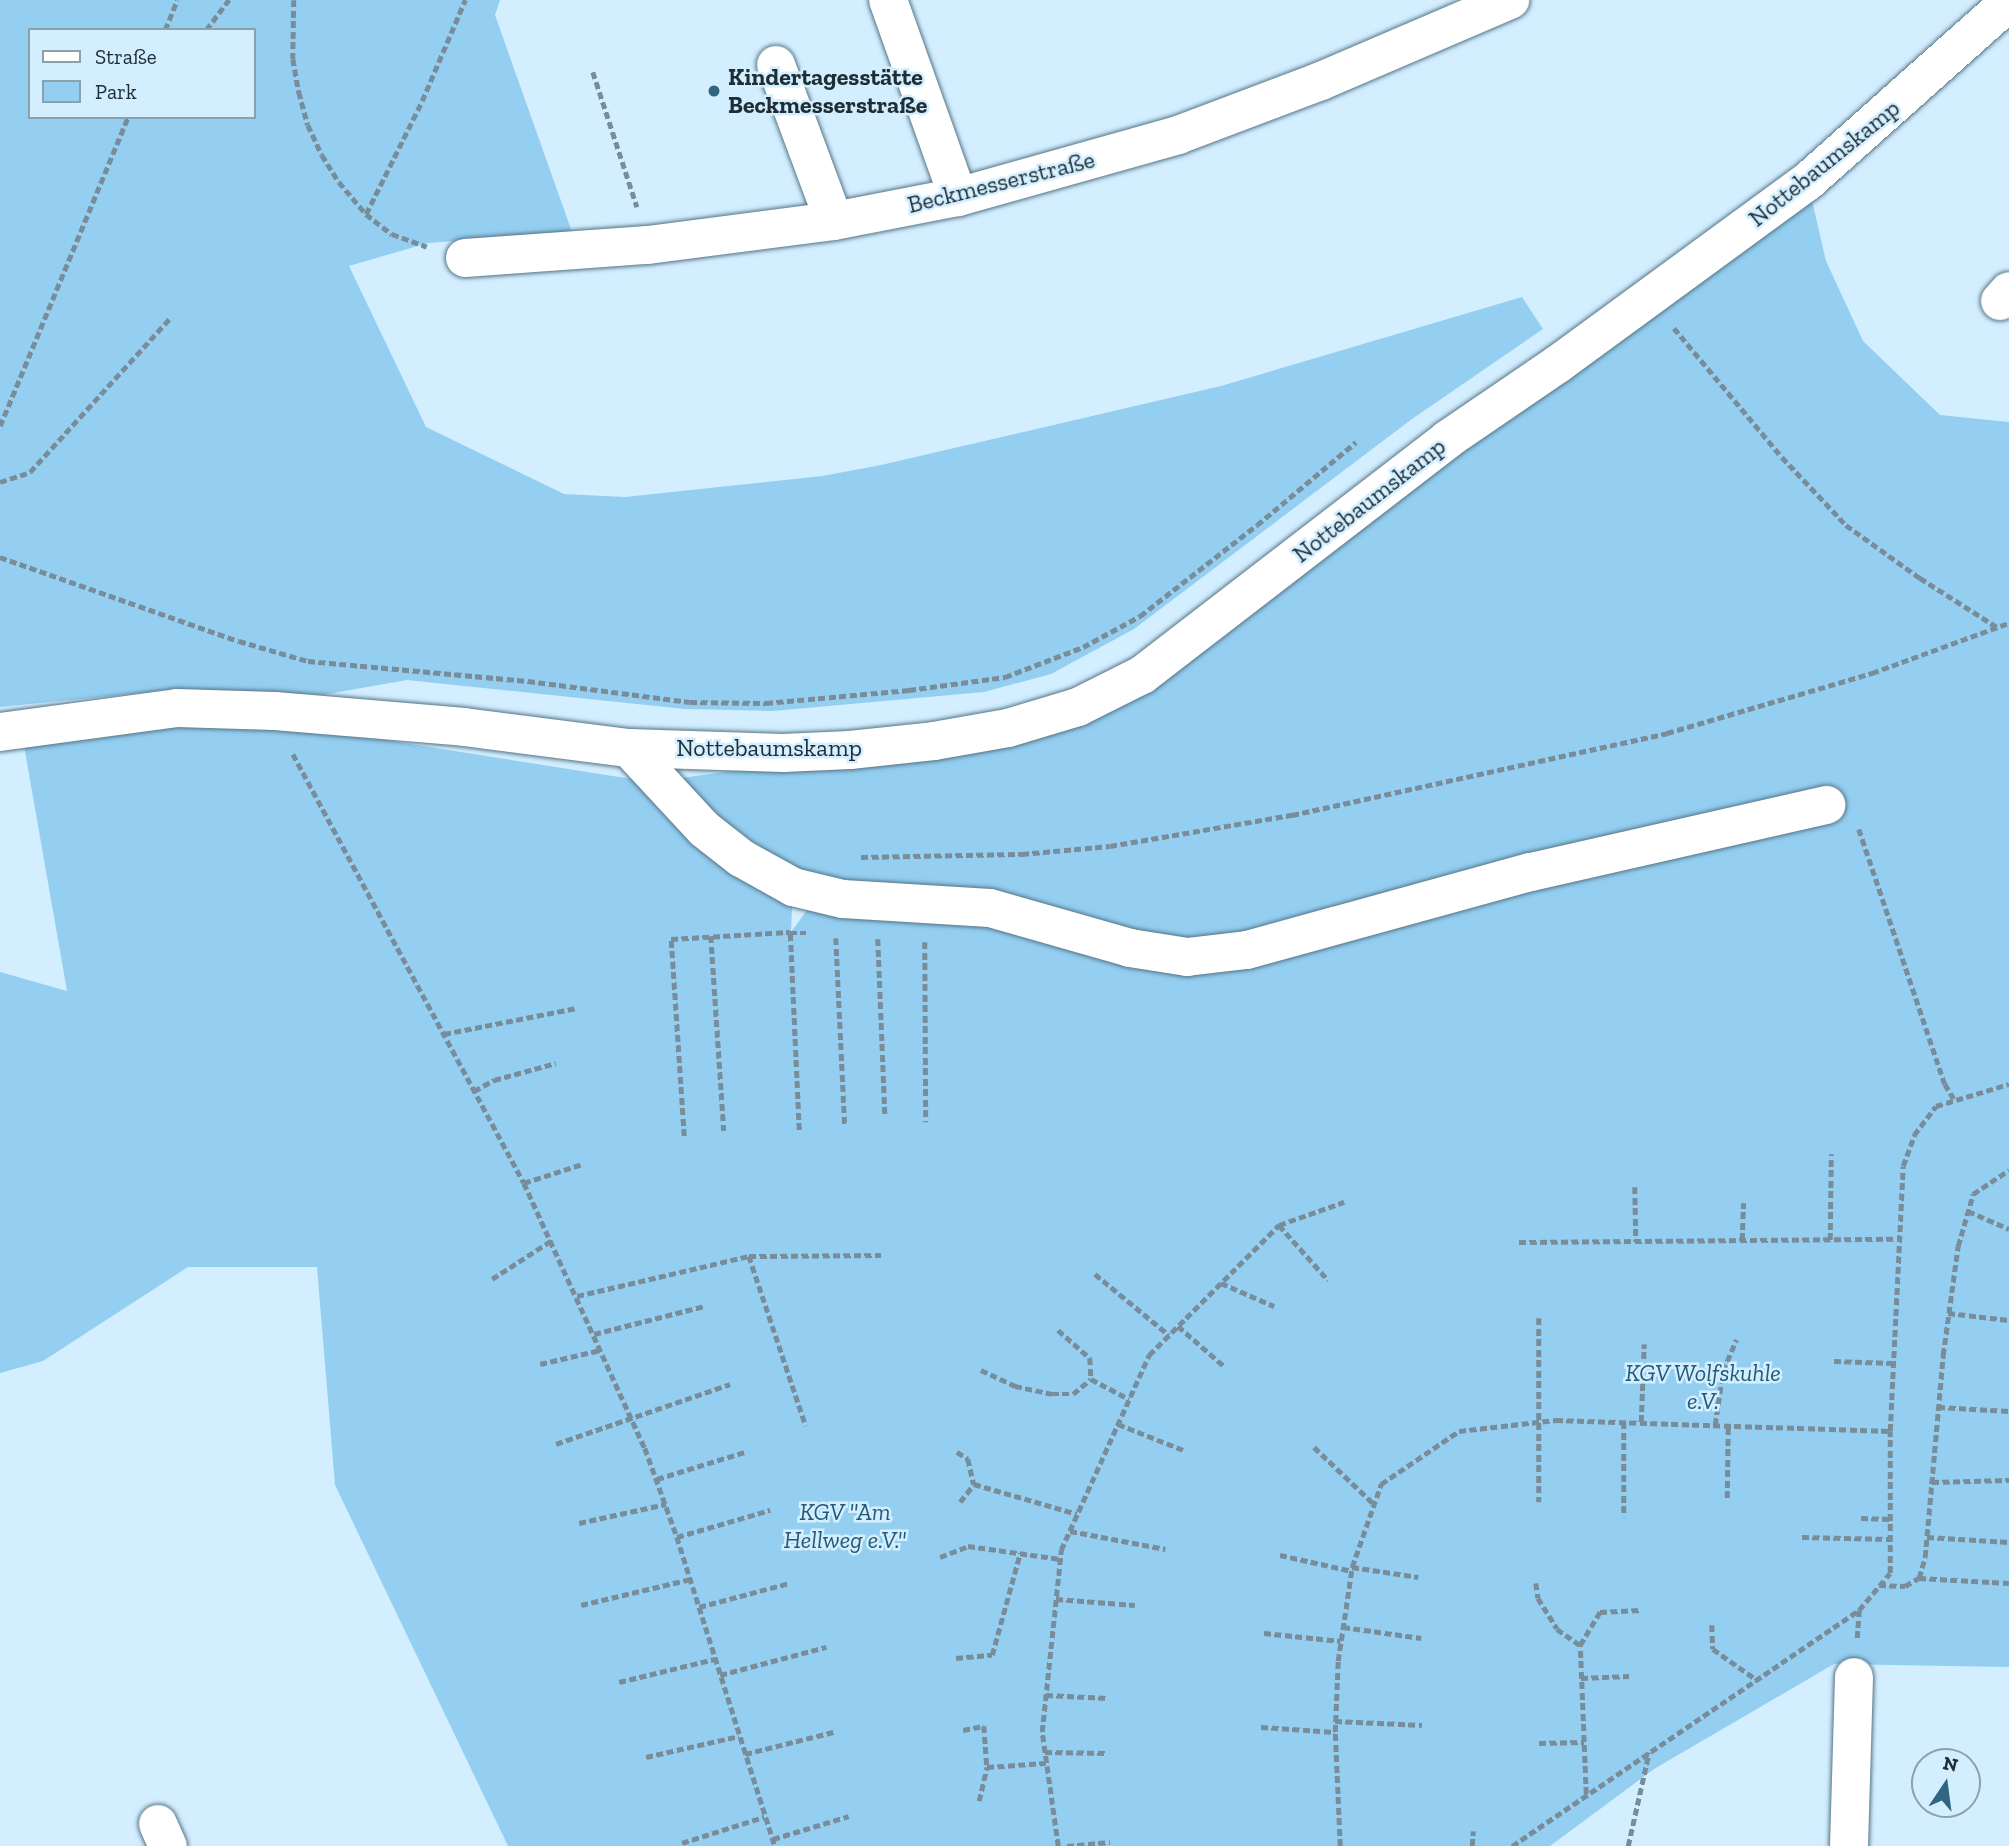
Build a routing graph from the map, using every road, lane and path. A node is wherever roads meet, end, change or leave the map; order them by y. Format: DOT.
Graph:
graph roads {
  1 [pos="177,0"];
  2 [pos="229,0"];
  3 [pos="294,0"];
  4 [pos="465,0"];
  5 [pos="888,0"];
  6 [pos="1510,0"];
  7 [pos="2009,2"];
  8 [pos="166,28"];
  9 [pos="208,28"];
  10 [pos="776,65"];
  11 [pos="593,72"];
  12 [pos="127,119"];
  13 [pos="958,197"];
  14 [pos="366,214"];
  15 [pos="834,221"];
  16 [pos="648,245"];
  17 [pos="466,258"];
  18 [pos="1648,298"];
  19 [pos="171,317"];
  20 [pos="0,426"];
  21 [pos="1356,442"];
  22 [pos="0,482"];
  23 [pos="0,557"];
  24 [pos="2009,624"];
  25 [pos="1997,627"];
  26 [pos="275,711"];
  27 [pos="0,732"];
  28 [pos="629,748"];
  29 [pos="1827,805"];
  30 [pos="1858,827"];
  31 [pos="855,857"];
  32 [pos="793,887"];
  33 [pos="925,930"];
  34 [pos="878,931"];
  35 [pos="836,932"];
  36 [pos="790,933"];
  37 [pos="711,936"];
  38 [pos="576,1008"];
  39 [pos="444,1034"];
  40 [pos="556,1063"];
  41 [pos="2009,1084"];
  42 [pos="474,1091"];
  43 [pos="1954,1099"];
  44 [pos="885,1116"];
  45 [pos="926,1122"];
  46 [pos="845,1126"];
  47 [pos="799,1130"];
  48 [pos="724,1131"];
  49 [pos="684,1136"];
  50 [pos="1831,1154"];
  51 [pos="582,1164"];
  52 [pos="2009,1170"];
  53 [pos="524,1183"];
  54 [pos="1636,1187"];
  55 [pos="1344,1202"];
  56 [pos="1743,1203"];
  57 [pos="1968,1211"];
  58 [pos="1279,1224"];
  59 [pos="2009,1229"];
  60 [pos="1898,1239"];
  61 [pos="552,1240"];
  62 [pos="1742,1240"];
  63 [pos="1830,1240"];
  64 [pos="1636,1241"];
  65 [pos="1519,1242"];
  66 [pos="881,1255"];
  67 [pos="749,1256"];
  68 [pos="1095,1274"];
  69 [pos="492,1279"];
  70 [pos="1328,1280"];
  71 [pos="1220,1283"];
  72 [pos="577,1296"];
  73 [pos="705,1306"];
  74 [pos="1274,1306"];
  75 [pos="1948,1313"];
  76 [pos="1539,1318"];
  77 [pos="2009,1320"];
  78 [pos="1178,1326"];
  79 [pos="1058,1330"];
  80 [pos="594,1334"];
  81 [pos="1169,1335"];
  82 [pos="1737,1340"];
  83 [pos="1644,1344"];
  84 [pos="600,1350"];
  85 [pos="1835,1361"];
  86 [pos="1893,1363"];
  87 [pos="540,1364"];
  88 [pos="1224,1367"];
  89 [pos="981,1370"];
  90 [pos="1091,1379"];
  91 [pos="730,1384"];
  92 [pos="1129,1399"];
  93 [pos="1938,1407"];
  94 [pos="2009,1410"];
  95 [pos="632,1418"];
  96 [pos="1538,1422"];
  97 [pos="1624,1422"];
  98 [pos="1641,1422"];
  99 [pos="1118,1424"];
  100 [pos="1715,1425"];
  101 [pos="1728,1425"];
  102 [pos="806,1426"];
  103 [pos="1890,1431"];
  104 [pos="556,1444"];
  105 [pos="1314,1447"];
  106 [pos="1186,1451"];
  107 [pos="745,1452"];
  108 [pos="957,1452"];
  109 [pos="657,1479"];
  110 [pos="2009,1480"];
  111 [pos="1932,1482"];
  112 [pos="974,1484"];
  113 [pos="1727,1498"];
  114 [pos="960,1502"];
  115 [pos="1539,1502"];
  116 [pos="666,1504"];
  117 [pos="1374,1504"];
  118 [pos="770,1510"];
  119 [pos="1077,1514"];
  120 [pos="1624,1517"];
  121 [pos="1861,1518"];
  122 [pos="1890,1519"];
  123 [pos="579,1523"];
  124 [pos="1070,1531"];
  125 [pos="677,1537"];
  126 [pos="1802,1537"];
  127 [pos="1927,1537"];
  128 [pos="1890,1539"];
  129 [pos="2009,1542"];
  130 [pos="1164,1549"];
  131 [pos="1020,1553"];
  132 [pos="1280,1555"];
  133 [pos="940,1556"];
  134 [pos="1060,1559"];
  135 [pos="1352,1569"];
  136 [pos="1418,1577"];
  137 [pos="1919,1578"];
  138 [pos="691,1579"];
  139 [pos="789,1583"];
  140 [pos="1536,1583"];
  141 [pos="2009,1583"];
  142 [pos="1879,1585"];
  143 [pos="1056,1599"];
  144 [pos="581,1605"];
  145 [pos="1135,1605"];
  146 [pos="699,1607"];
  147 [pos="1640,1610"];
  148 [pos="1712,1625"];
  149 [pos="1343,1627"];
  150 [pos="1264,1633"];
  151 [pos="1421,1638"];
  152 [pos="1341,1642"];
  153 [pos="1580,1645"];
  154 [pos="826,1647"];
  155 [pos="956,1658"];
  156 [pos="715,1659"];
  157 [pos="720,1675"];
  158 [pos="1629,1676"];
  159 [pos="1854,1677"];
  160 [pos="1581,1678"];
  161 [pos="1757,1680"];
  162 [pos="619,1682"];
  163 [pos="1046,1695"];
  164 [pos="1108,1698"];
  165 [pos="1335,1721"];
  166 [pos="1422,1725"];
  167 [pos="1261,1727"];
  168 [pos="963,1730"];
  169 [pos="833,1732"];
  170 [pos="1335,1732"];
  171 [pos="739,1736"];
  172 [pos="1584,1742"];
  173 [pos="1539,1743"];
  174 [pos="1649,1751"];
  175 [pos="1045,1752"];
  176 [pos="1106,1753"];
  177 [pos="745,1754"];
  178 [pos="646,1757"];
  179 [pos="1046,1763"];
  180 [pos="986,1768"];
  181 [pos="1586,1794"];
  182 [pos="979,1801"];
  183 [pos="849,1816"];
  184 [pos="764,1817"];
  185 [pos="1473,1830"];
  186 [pos="773,1839"];
  187 [pos="1110,1842"];
  188 [pos="682,1843"];
  189 [pos="775,1846"];
  190 [pos="1058,1846"];
  191 [pos="1067,1846"];
  192 [pos="1340,1846"];
  193 [pos="1472,1846"];
  194 [pos="1512,1846"];
  195 [pos="1628,1846"];
  196 [pos="1849,1846"];
  1 -- 8 [label="path"];
  2 -- 9 [label="path"];
  3 -- 14 [label="path"];
  4 -- 14 [label="path"];
  5 -- 13 [label="street"];
  6 -- 13 [label="street, Beckmesserstraße"];
  7 -- 18 [label="street, Nottebaumskamp"];
  10 -- 15 [label="street"];
  11 -- 16 [label="path"];
  12 -- 20 [label="path"];
  13 -- 15 [label="street, Beckmesserstraße"];
  14 -- 17 [label="path"];
  15 -- 16 [label="street, Beckmesserstraße"];
  16 -- 17 [label="street, Beckmesserstraße"];
  18 -- 25 [label="path"];
  18 -- 28 [label="street, Nottebaumskamp"];
  19 -- 22 [label="path"];
  21 -- 23 [label="path"];
  24 -- 25 [label="path"];
  25 -- 31 [label="path"];
  26 -- 27 [label="street, Nottebaumskamp"];
  26 -- 28 [label="street, Nottebaumskamp"];
  26 -- 39 [label="path"];
  28 -- 32 [label="street, Nottebaumskamp"];
  29 -- 32 [label="street, Nottebaumskamp"];
  30 -- 43 [label="path"];
  32 -- 36 [label="path"];
  33 -- 45 [label="path"];
  34 -- 44 [label="path"];
  35 -- 46 [label="path"];
  36 -- 37 [label="path"];
  36 -- 47 [label="path"];
  37 -- 48 [label="path"];
  37 -- 49 [label="path"];
  38 -- 39 [label="path"];
  39 -- 42 [label="path"];
  40 -- 42 [label="path"];
  41 -- 43 [label="path"];
  42 -- 53 [label="path"];
  43 -- 60 [label="path"];
  50 -- 63 [label="path"];
  51 -- 53 [label="path"];
  52 -- 57 [label="path"];
  53 -- 61 [label="path"];
  54 -- 64 [label="path"];
  55 -- 58 [label="path"];
  56 -- 62 [label="path"];
  57 -- 59 [label="path"];
  57 -- 75 [label="path"];
  58 -- 70 [label="path"];
  58 -- 71 [label="path"];
  60 -- 63 [label="path"];
  60 -- 86 [label="path"];
  61 -- 69 [label="path"];
  61 -- 72 [label="path"];
  62 -- 63 [label="path"];
  62 -- 64 [label="path"];
  64 -- 65 [label="path"];
  66 -- 67 [label="path"];
  67 -- 72 [label="path"];
  67 -- 102 [label="path"];
  68 -- 81 [label="path"];
  71 -- 74 [label="path"];
  71 -- 78 [label="path"];
  72 -- 80 [label="path"];
  73 -- 80 [label="path"];
  75 -- 77 [label="path"];
  75 -- 93 [label="path"];
  76 -- 96 [label="path"];
  78 -- 81 [label="path"];
  78 -- 88 [label="path"];
  79 -- 90 [label="path"];
  80 -- 84 [label="path"];
  81 -- 92 [label="path"];
  82 -- 100 [label="path"];
  83 -- 98 [label="path"];
  84 -- 87 [label="path"];
  84 -- 95 [label="path"];
  85 -- 86 [label="path"];
  86 -- 103 [label="path"];
  89 -- 90 [label="path"];
  90 -- 92 [label="path"];
  91 -- 95 [label="path"];
  92 -- 99 [label="path"];
  93 -- 94 [label="path"];
  93 -- 111 [label="path"];
  95 -- 104 [label="path"];
  95 -- 109 [label="path"];
  96 -- 97 [label="path"];
  96 -- 115 [label="path"];
  96 -- 117 [label="path"];
  97 -- 98 [label="path"];
  97 -- 120 [label="path"];
  98 -- 100 [label="path"];
  99 -- 106 [label="path"];
  99 -- 119 [label="path"];
  100 -- 101 [label="path"];
  101 -- 103 [label="path"];
  101 -- 113 [label="path"];
  103 -- 122 [label="path"];
  105 -- 117 [label="path"];
  107 -- 109 [label="path"];
  108 -- 112 [label="path"];
  109 -- 116 [label="path"];
  110 -- 111 [label="path"];
  111 -- 127 [label="path"];
  112 -- 114 [label="path"];
  112 -- 119 [label="path"];
  116 -- 123 [label="path"];
  116 -- 125 [label="path"];
  117 -- 135 [label="path"];
  118 -- 125 [label="path"];
  119 -- 124 [label="path"];
  121 -- 122 [label="path"];
  122 -- 128 [label="path"];
  124 -- 130 [label="path"];
  124 -- 134 [label="path"];
  125 -- 138 [label="path"];
  126 -- 128 [label="path"];
  127 -- 129 [label="path"];
  127 -- 137 [label="path"];
  128 -- 142 [label="path"];
  131 -- 133 [label="path"];
  131 -- 134 [label="path"];
  131 -- 155 [label="path"];
  132 -- 135 [label="path"];
  134 -- 143 [label="path"];
  135 -- 136 [label="path"];
  135 -- 149 [label="path"];
  137 -- 141 [label="path"];
  137 -- 142 [label="path"];
  138 -- 144 [label="path"];
  138 -- 146 [label="path"];
  139 -- 146 [label="path"];
  140 -- 153 [label="path"];
  142 -- 161 [label="path"];
  143 -- 145 [label="path"];
  143 -- 163 [label="path"];
  146 -- 156 [label="path"];
  147 -- 153 [label="path"];
  148 -- 161 [label="path"];
  149 -- 151 [label="path"];
  149 -- 152 [label="path"];
  150 -- 152 [label="path"];
  152 -- 165 [label="path"];
  153 -- 160 [label="path"];
  154 -- 157 [label="path"];
  156 -- 157 [label="path"];
  156 -- 162 [label="path"];
  157 -- 171 [label="path"];
  158 -- 160 [label="path"];
  159 -- 196 [label="street"];
  160 -- 172 [label="path"];
  161 -- 174 [label="path"];
  163 -- 164 [label="path"];
  163 -- 175 [label="path"];
  165 -- 166 [label="path"];
  165 -- 170 [label="path"];
  167 -- 170 [label="path"];
  168 -- 180 [label="path"];
  169 -- 177 [label="path"];
  170 -- 192 [label="path"];
  171 -- 177 [label="path"];
  171 -- 178 [label="path"];
  172 -- 173 [label="path"];
  172 -- 181 [label="path"];
  174 -- 181 [label="path"];
  174 -- 195 [label="path"];
  175 -- 176 [label="path"];
  175 -- 179 [label="path"];
  177 -- 184 [label="path"];
  179 -- 180 [label="path"];
  179 -- 190 [label="path"];
  180 -- 182 [label="path"];
  181 -- 194 [label="path"];
  183 -- 186 [label="path"];
  184 -- 186 [label="path"];
  184 -- 188 [label="path"];
  185 -- 193 [label="path"];
  186 -- 189 [label="path"];
  187 -- 191 [label="path"];
}
